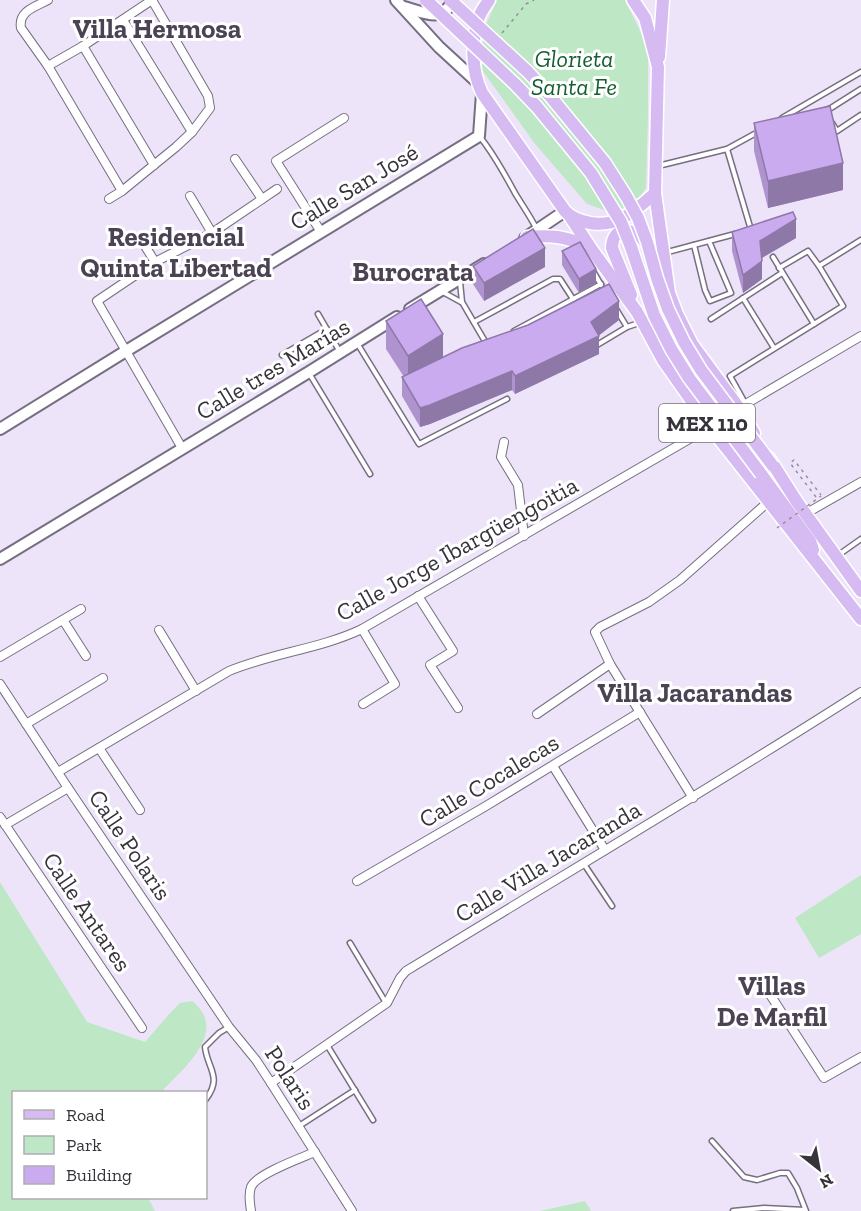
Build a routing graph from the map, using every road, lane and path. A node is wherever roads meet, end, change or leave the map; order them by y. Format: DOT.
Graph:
graph roads {
  1 [pos="48,0"];
  2 [pos="152,0"];
  3 [pos="426,0"];
  4 [pos="452,0"];
  5 [pos="489,0"];
  6 [pos="633,0"];
  7 [pos="663,0"];
  8 [pos="400,4"];
  9 [pos="123,20"];
  10 [pos="83,46"];
  11 [pos="48,66"];
  12 [pos="658,67"];
  13 [pos="861,72"];
  14 [pos="479,87"];
  15 [pos="861,89"];
  16 [pos="861,116"];
  17 [pos="792,117"];
  18 [pos="344,118"];
  19 [pos="782,118"];
  20 [pos="773,123"];
  21 [pos="764,128"];
  22 [pos="192,132"];
  23 [pos="479,136"];
  24 [pos="727,149"];
  25 [pos="235,159"];
  26 [pos="154,165"];
  27 [pos="657,167"];
  28 [pos="277,189"];
  29 [pos="122,191"];
  30 [pos="655,193"];
  31 [pos="190,196"];
  32 [pos="109,199"];
  33 [pos="262,200"];
  34 [pos="567,213"];
  35 [pos="321,232"];
  36 [pos="212,233"];
  37 [pos="527,236"];
  38 [pos="140,238"];
  39 [pos="861,240"];
  40 [pos="709,241"];
  41 [pos="694,244"];
  42 [pos="583,247"];
  43 [pos="664,253"];
  44 [pos="773,257"];
  45 [pos="488,261"];
  46 [pos="154,262"];
  47 [pos="591,266"];
  48 [pos="819,266"];
  49 [pos="779,267"];
  50 [pos="782,273"];
  51 [pos="459,279"];
  52 [pos="601,284"];
  53 [pos="440,291"];
  54 [pos="606,293"];
  55 [pos="743,298"];
  56 [pos="573,299"];
  57 [pos="611,301"];
  58 [pos="462,302"];
  59 [pos="318,314"];
  60 [pos="677,314"];
  61 [pos="640,317"];
  62 [pos="711,318"];
  63 [pos="474,322"];
  64 [pos="814,324"];
  65 [pos="627,327"];
  66 [pos="327,329"];
  67 [pos="507,335"];
  68 [pos="861,336"];
  69 [pos="356,342"];
  70 [pos="597,345"];
  71 [pos="774,348"];
  72 [pos="477,349"];
  73 [pos="126,351"];
  74 [pos="340,353"];
  75 [pos="282,355"];
  76 [pos="309,372"];
  77 [pos="507,399"];
  78 [pos="742,406"];
  79 [pos="710,428"];
  80 [pos="0,429"];
  81 [pos="504,442"];
  82 [pos="182,448"];
  83 [pos="773,466"];
  84 [pos="370,474"];
  85 [pos="861,482"];
  86 [pos="821,500"];
  87 [pos="768,502"];
  88 [pos="805,514"];
  89 [pos="777,528"];
  90 [pos="524,536"];
  91 [pos="861,539"];
  92 [pos="836,557"];
  93 [pos="0,559"];
  94 [pos="816,561"];
  95 [pos="861,591"];
  96 [pos="418,596"];
  97 [pos="81,609"];
  98 [pos="861,619"];
  99 [pos="63,620"];
  100 [pos="362,629"];
  101 [pos="159,630"];
  102 [pos="86,656"];
  103 [pos="0,657"];
  104 [pos="610,664"];
  105 [pos="103,678"];
  106 [pos="0,684"];
  107 [pos="196,691"];
  108 [pos="861,692"];
  109 [pos="363,704"];
  110 [pos="458,708"];
  111 [pos="640,712"];
  112 [pos="537,714"];
  113 [pos="26,724"];
  114 [pos="99,748"];
  115 [pos="553,766"];
  116 [pos="58,772"];
  117 [pos="68,788"];
  118 [pos="693,798"];
  119 [pos="140,810"];
  120 [pos="2,821"];
  121 [pos="605,850"];
  122 [pos="583,863"];
  123 [pos="357,881"];
  124 [pos="612,906"];
  125 [pos="350,943"];
  126 [pos="760,979"];
  127 [pos="387,1003"];
  128 [pos="229,1027"];
  129 [pos="142,1028"];
  130 [pos="327,1045"];
  131 [pos="861,1057"];
  132 [pos="271,1083"];
  133 [pos="355,1090"];
  134 [pos="207,1097"];
  135 [pos="373,1120"];
  136 [pos="299,1126"];
  137 [pos="712,1141"];
  138 [pos="315,1152"];
  139 [pos="251,1211"];
  140 [pos="352,1211"];
  141 [pos="733,1211"];
  142 [pos="806,1211"];
  1 -- 11 [label="street"];
  2 -- 9 [label="street"];
  2 -- 22 [label="street"];
  3 -- 94 [label="main road, bridge"];
  4 -- 8 [label="main road"];
  4 -- 83 [label="main road, bridge"];
  5 -- 14 [label="main road"];
  6 -- 12 [label="main road, MEX 110"];
  7 -- 12 [label="main road"];
  8 -- 14 [label="main road"];
  9 -- 10 [label="street"];
  9 -- 22 [label="street"];
  10 -- 11 [label="street"];
  10 -- 26 [label="street"];
  11 -- 29 [label="street"];
  12 -- 27 [label="main road, MEX 110"];
  13 -- 19 [label="lane"];
  14 -- 23 [label="main road"];
  14 -- 34 [label="main road, MEX 110"];
  15 -- 16 [label="lane"];
  17 -- 19 [label="lane"];
  18 -- 35 [label="street"];
  19 -- 20 [label="lane"];
  21 -- 24 [label="lane"];
  22 -- 26 [label="street"];
  23 -- 35 [label="main road, Calle San José"];
  23 -- 37 [label="lane"];
  24 -- 27 [label="lane"];
  24 -- 40 [label="lane"];
  25 -- 33 [label="street"];
  26 -- 29 [label="street"];
  27 -- 30 [label="main road, MEX 110"];
  28 -- 33 [label="street"];
  29 -- 32 [label="street"];
  30 -- 34 [label="main road"];
  30 -- 43 [label="main road, MEX 110"];
  31 -- 36 [label="street"];
  33 -- 36 [label="street"];
  34 -- 37 [label="main road"];
  34 -- 42 [label="main road, MEX 110"];
  35 -- 73 [label="main road, Calle San José"];
  36 -- 46 [label="street"];
  37 -- 42 [label="main road"];
  38 -- 46 [label="street"];
  39 -- 48 [label="lane"];
  40 -- 41 [label="lane"];
  40 -- 41 [label="lane"];
  41 -- 43 [label="lane"];
  42 -- 61 [label="main road, MEX 110"];
  43 -- 60 [label="main road, MEX 110"];
  44 -- 49 [label="lane"];
  45 -- 51 [label="main road, Calle tres Marías"];
  46 -- 73 [label="street"];
  47 -- 52 [label="lane"];
  48 -- 49 [label="lane"];
  48 -- 64 [label="lane"];
  49 -- 50 [label="lane"];
  50 -- 55 [label="lane"];
  50 -- 64 [label="lane"];
  51 -- 53 [label="main road, Calle tres Marías"];
  51 -- 58 [label="lane"];
  52 -- 54 [label="lane"];
  52 -- 56 [label="lane"];
  53 -- 58 [label="lane"];
  53 -- 69 [label="main road, Calle tres Marías"];
  55 -- 62 [label="lane"];
  55 -- 71 [label="lane"];
  56 -- 63 [label="lane"];
  56 -- 67 [label="lane"];
  57 -- 65 [label="lane"];
  58 -- 63 [label="lane"];
  59 -- 66 [label="lane"];
  60 -- 61 [label="main road"];
  60 -- 78 [label="main road, MEX 110"];
  61 -- 65 [label="lane"];
  61 -- 79 [label="main road, MEX 110"];
  63 -- 72 [label="lane"];
  64 -- 71 [label="lane"];
  65 -- 70 [label="lane"];
  66 -- 74 [label="lane"];
  66 -- 75 [label="lane"];
  68 -- 78 [label="street"];
  69 -- 74 [label="main road, Calle tres Marías"];
  69 -- 77 [label="lane"];
  71 -- 78 [label="lane"];
  73 -- 80 [label="main road, Calle San José"];
  73 -- 82 [label="street"];
  74 -- 76 [label="main road, Calle tres Marías"];
  76 -- 82 [label="main road, Calle tres Marías"];
  76 -- 84 [label="lane"];
  78 -- 83 [label="main road, MEX 110"];
  79 -- 87 [label="main road, MEX 110"];
  79 -- 90 [label="street, Calle Jorge Ibargüengoitia"];
  81 -- 90 [label="street"];
  82 -- 93 [label="main road, Calle tres Marías"];
  83 -- 88 [label="main road, MEX 110"];
  85 -- 86 [label="street"];
  86 -- 86 [label="path"];
  86 -- 88 [label="street"];
  86 -- 89 [label="path, bridge"];
  87 -- 94 [label="main road, MEX 110"];
  87 -- 104 [label="street"];
  88 -- 92 [label="main road, MEX 110"];
  90 -- 96 [label="street, Calle Jorge Ibargüengoitia"];
  91 -- 92 [label="lane"];
  92 -- 95 [label="main road, MEX 110"];
  94 -- 98 [label="main road, MEX 110"];
  96 -- 100 [label="street, Calle Jorge Ibargüengoitia"];
  96 -- 110 [label="street"];
  97 -- 99 [label="street"];
  99 -- 102 [label="street"];
  99 -- 103 [label="street"];
  100 -- 107 [label="street, Calle Jorge Ibargüengoitia"];
  100 -- 109 [label="street"];
  101 -- 107 [label="street"];
  104 -- 111 [label="street"];
  104 -- 112 [label="street"];
  105 -- 113 [label="street"];
  106 -- 113 [label="street, Calle Polaris"];
  107 -- 114 [label="street, Calle Jorge Ibargüengoitia"];
  108 -- 118 [label="street, Calle Villa Jacaranda"];
  111 -- 115 [label="street, Calle Cocalecas"];
  111 -- 118 [label="street"];
  113 -- 116 [label="street, Calle Polaris"];
  114 -- 116 [label="street, Calle Jorge Ibargüengoitia"];
  114 -- 119 [label="street"];
  115 -- 121 [label="street"];
  115 -- 123 [label="street, Calle Cocalecas"];
  116 -- 117 [label="street, Calle Polaris"];
  117 -- 120 [label="street"];
  117 -- 128 [label="street, Calle Polaris"];
  118 -- 121 [label="street, Calle Villa Jacaranda"];
  120 -- 129 [label="street, Calle Antares"];
  121 -- 122 [label="street, Calle Villa Jacaranda"];
  122 -- 124 [label="lane"];
  122 -- 127 [label="street, Calle Villa Jacaranda"];
  125 -- 127 [label="lane"];
  126 -- 131 [label="street"];
  127 -- 130 [label="street, Calle Villa Jacaranda"];
  128 -- 132 [label="street, Polaris"];
  128 -- 134 [label="lane"];
  130 -- 132 [label="street, Calle Villa Jacaranda"];
  130 -- 133 [label="lane"];
  132 -- 136 [label="street, Polaris"];
  133 -- 135 [label="lane"];
  133 -- 136 [label="lane"];
  136 -- 138 [label="street, Polaris"];
  137 -- 142 [label="lane"];
  138 -- 139 [label="street"];
  138 -- 140 [label="street, Polaris"];
  141 -- 142 [label="lane"];
}
